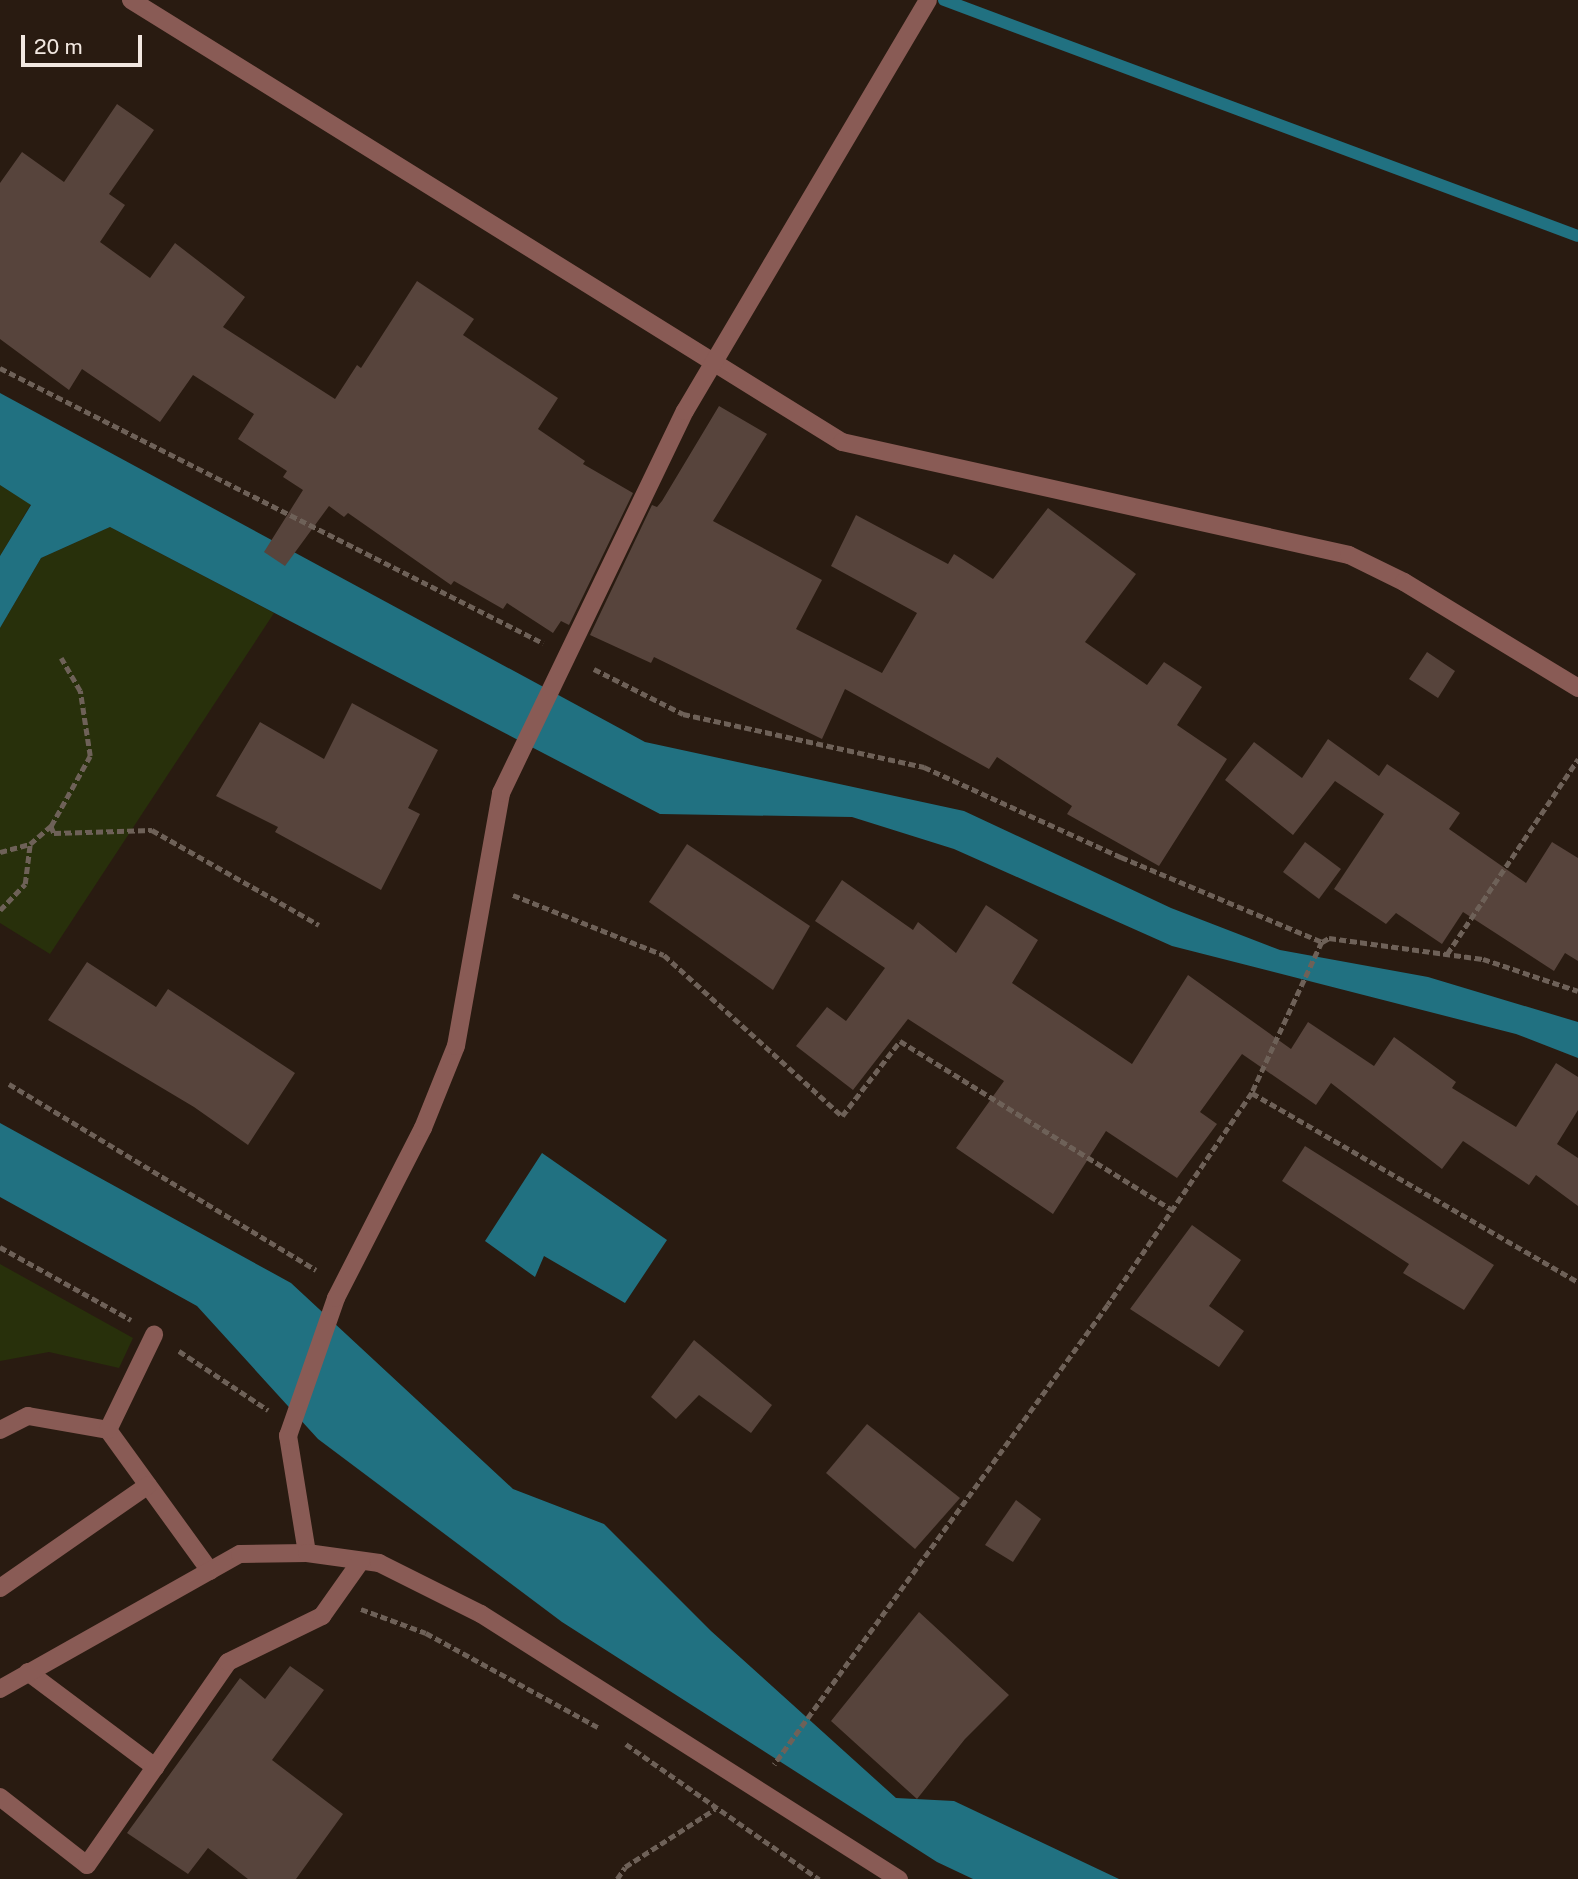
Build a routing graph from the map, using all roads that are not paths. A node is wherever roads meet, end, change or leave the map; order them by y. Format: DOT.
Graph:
graph roads {
  1 [pos="131,0"];
  2 [pos="928,0"];
  3 [pos="715,362"];
  4 [pos="1578,688"];
  5 [pos="154,1335"];
  6 [pos="0,1430"];
  7 [pos="108,1430"];
  8 [pos="148,1485"];
  9 [pos="307,1553"];
  10 [pos="361,1561"];
  11 [pos="209,1571"];
  12 [pos="0,1588"];
  13 [pos="29,1672"];
  14 [pos="0,1689"];
  15 [pos="155,1767"];
  16 [pos="0,1797"];
  17 [pos="899,1879"];
  1 -- 3 [label="street"];
  2 -- 3 [label="street"];
  3 -- 4 [label="street"];
  3 -- 9 [label="street"];
  5 -- 7 [label="street"];
  6 -- 7 [label="street"];
  7 -- 8 [label="street"];
  8 -- 11 [label="street"];
  8 -- 12 [label="street"];
  9 -- 10 [label="street"];
  9 -- 11 [label="street"];
  10 -- 15 [label="street"];
  10 -- 17 [label="street"];
  11 -- 13 [label="street"];
  13 -- 14 [label="street"];
  13 -- 15 [label="street"];
  15 -- 16 [label="street"];
}
